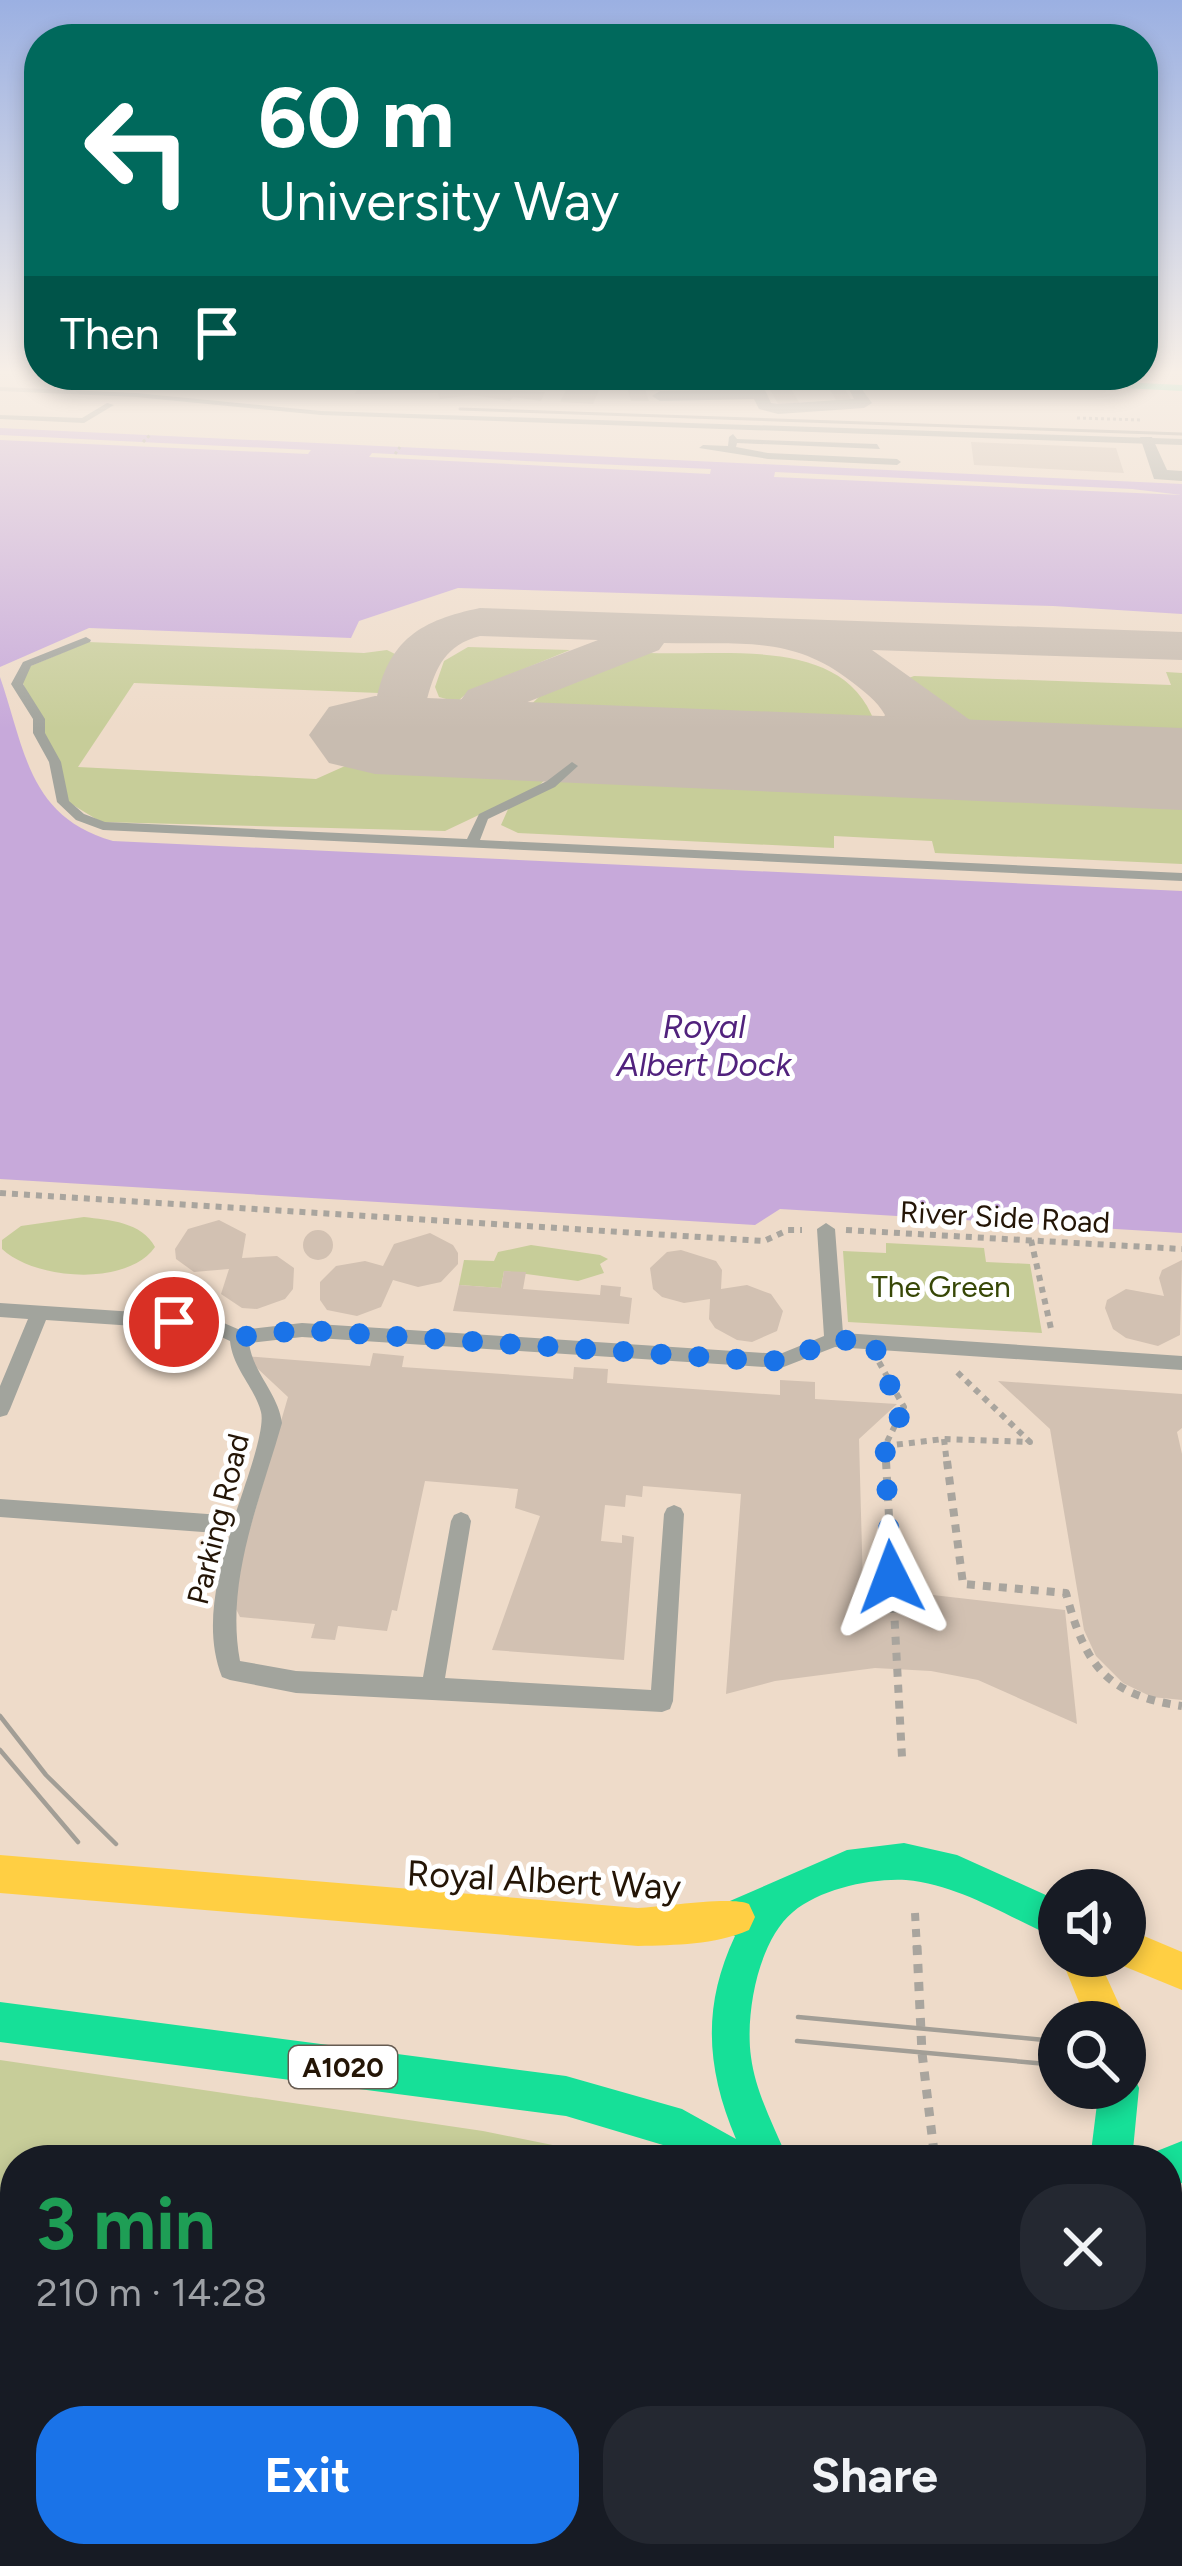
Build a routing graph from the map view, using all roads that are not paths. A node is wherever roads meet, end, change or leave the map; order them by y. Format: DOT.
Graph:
graph roads {
  1 [pos="86,640"];
  2 [pos="572,766"];
  3 [pos="473,842"];
  4 [pos="1182,877"];
  5 [pos="826,1229"];
  6 [pos="0,1310"];
  7 [pos="40,1312"];
  8 [pos="239,1337"];
  9 [pos="834,1340"];
  10 [pos="1182,1363"];
  11 [pos="0,1408"];
  12 [pos="0,1508"];
  13 [pos="674,1514"];
  14 [pos="461,1521"];
  15 [pos="243,1526"];
  16 [pos="432,1688"];
  17 [pos="0,1874"];
  18 [pos="777,1901"];
  19 [pos="1038,1914"];
  20 [pos="1146,1956"];
  21 [pos="1182,1971"];
  22 [pos="0,2022"];
  23 [pos="1117,2109"];
  24 [pos="707,2145"];
  25 [pos="759,2145"];
  26 [pos="1113,2145"];
  1 -- 3 [label="lane"];
  2 -- 3 [label="lane"];
  3 -- 4 [label="lane"];
  5 -- 9 [label="lane"];
  6 -- 7 [label="lane"];
  7 -- 8 [label="lane"];
  7 -- 11 [label="lane"];
  8 -- 9 [label="lane"];
  8 -- 15 [label="lane, Parking Road"];
  9 -- 10 [label="lane"];
  12 -- 15 [label="lane"];
  13 -- 16 [label="lane"];
  14 -- 16 [label="lane"];
  15 -- 16 [label="lane, Parking Road"];
  17 -- 18 [label="main road, Royal Albert Way"];
  18 -- 19 [label="main road, Royal Albert Way"];
  18 -- 25 [label="main road"];
  20 -- 21 [label="main road"];
  22 -- 24 [label="main road, A1020"];
  23 -- 26 [label="main road"];
}
